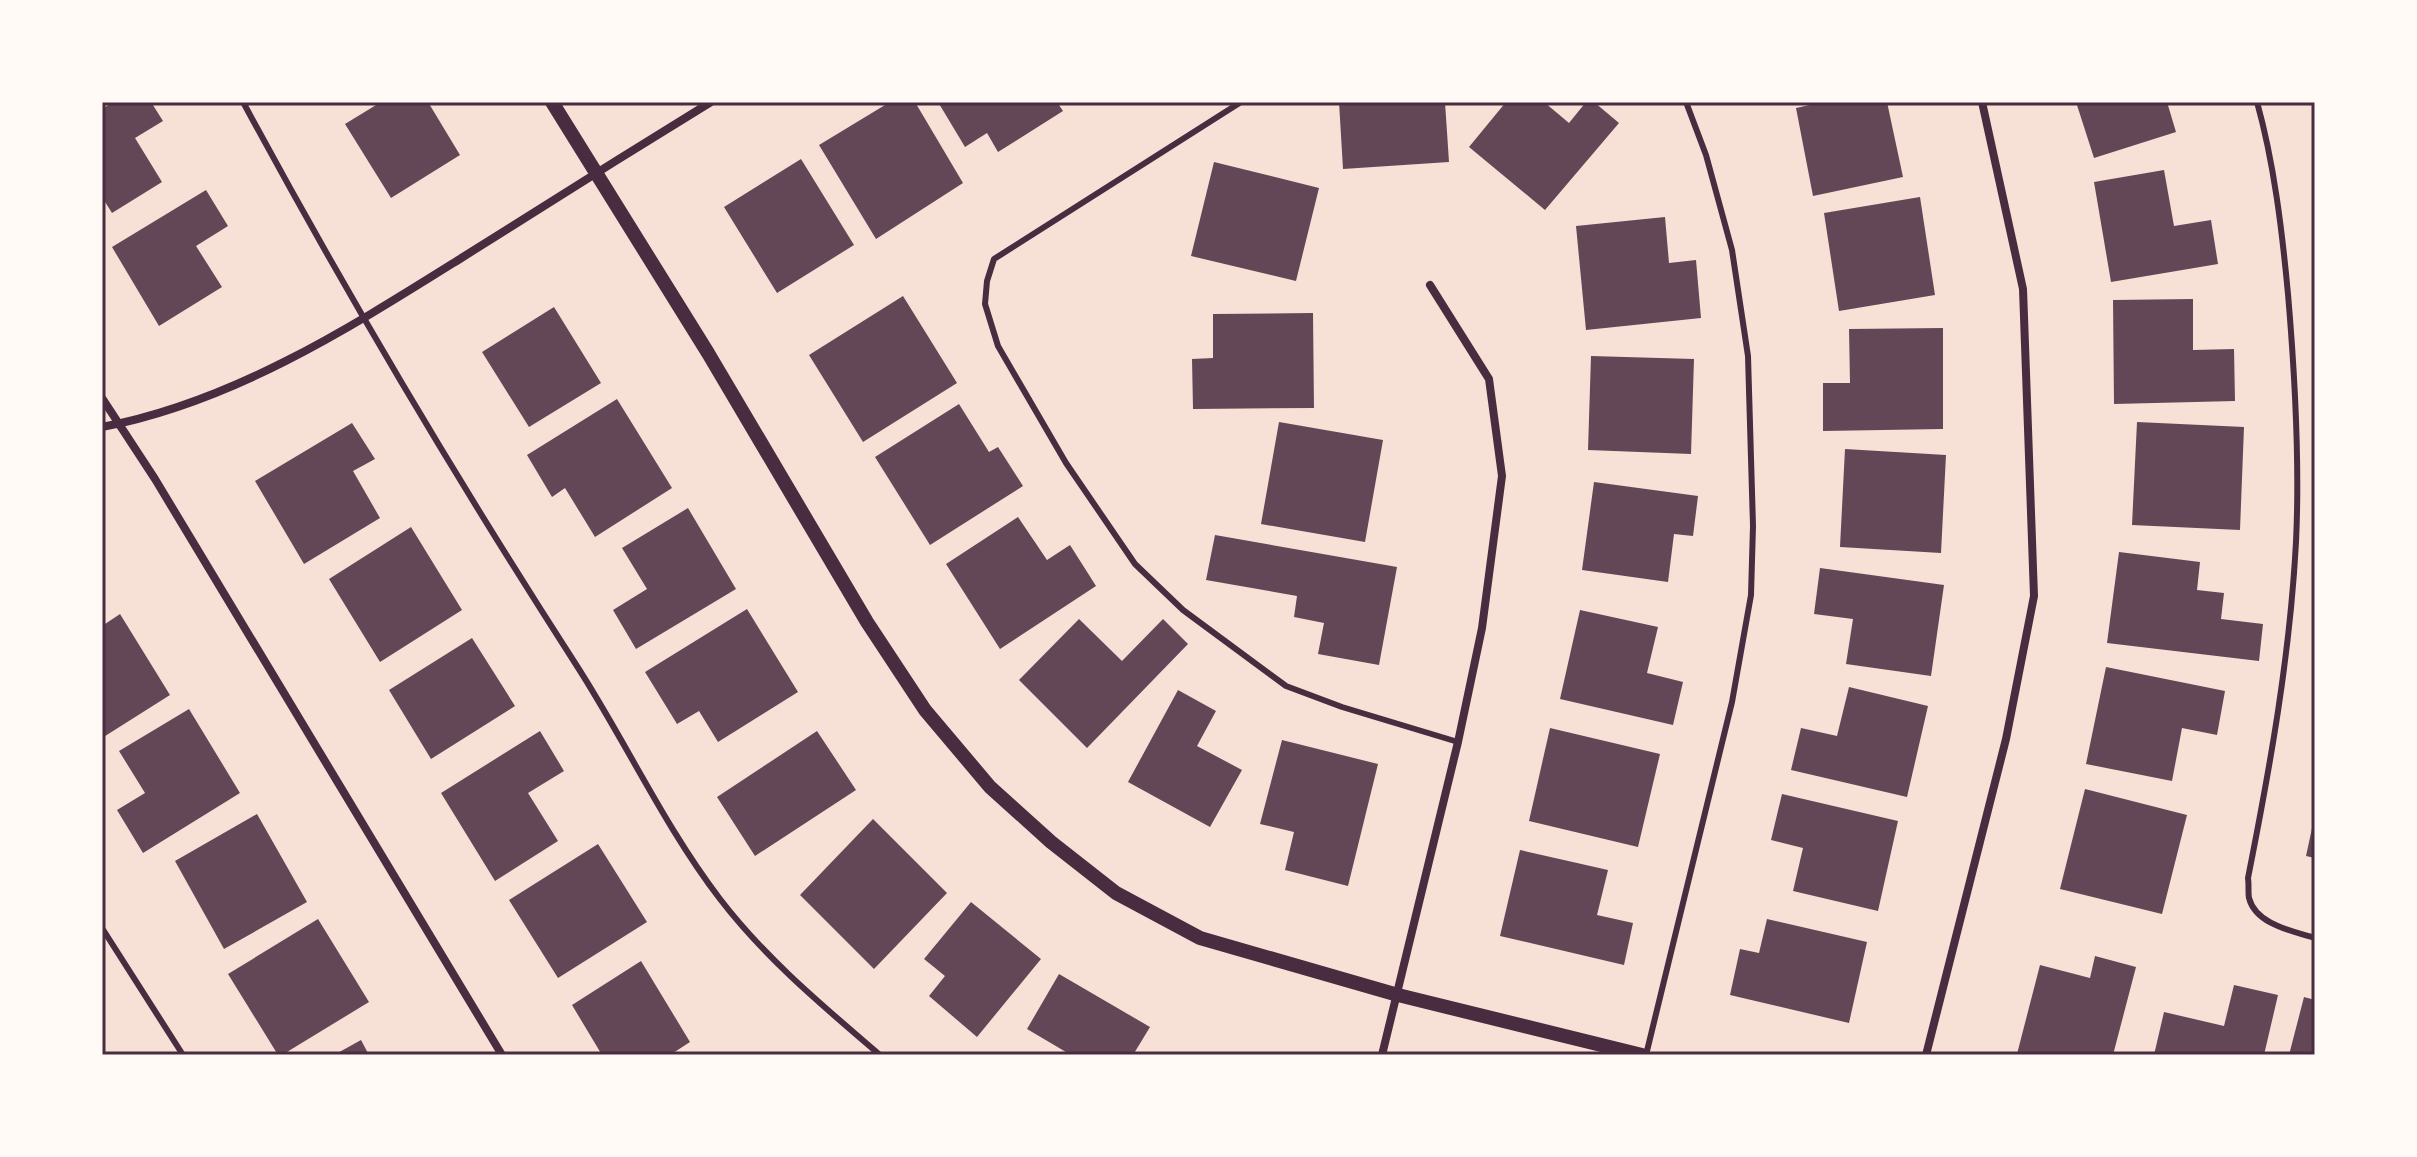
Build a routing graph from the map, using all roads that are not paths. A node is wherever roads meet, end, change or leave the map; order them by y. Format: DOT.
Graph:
graph roads {
  1 [pos="243,102"];
  2 [pos="552,102"];
  3 [pos="711,102"];
  4 [pos="1241,102"];
  5 [pos="1686,102"];
  6 [pos="1982,102"];
  7 [pos="2257,102"];
  8 [pos="596,174"];
  9 [pos="1430,285"];
  10 [pos="363,319"];
  11 [pos="102,398"];
  12 [pos="117,424"];
  13 [pos="102,427"];
  14 [pos="1458,742"];
  15 [pos="102,928"];
  16 [pos="2315,938"];
  17 [pos="1398,995"];
  18 [pos="183,1055"];
  19 [pos="502,1055"];
  20 [pos="880,1055"];
  21 [pos="1382,1055"];
  22 [pos="1644,1055"];
  23 [pos="1926,1055"];
  1 -- 10 [label="lane"];
  2 -- 8 [label="street"];
  3 -- 8 [label="street"];
  4 -- 14 [label="lane"];
  5 -- 22 [label="lane"];
  6 -- 23 [label="street"];
  7 -- 16 [label="lane"];
  8 -- 10 [label="street"];
  8 -- 17 [label="street"];
  9 -- 14 [label="street"];
  10 -- 12 [label="street"];
  10 -- 20 [label="lane"];
  11 -- 12 [label="street"];
  12 -- 13 [label="street"];
  12 -- 19 [label="street"];
  14 -- 17 [label="street"];
  15 -- 18 [label="lane"];
  17 -- 21 [label="street"];
  17 -- 22 [label="street"];
}
